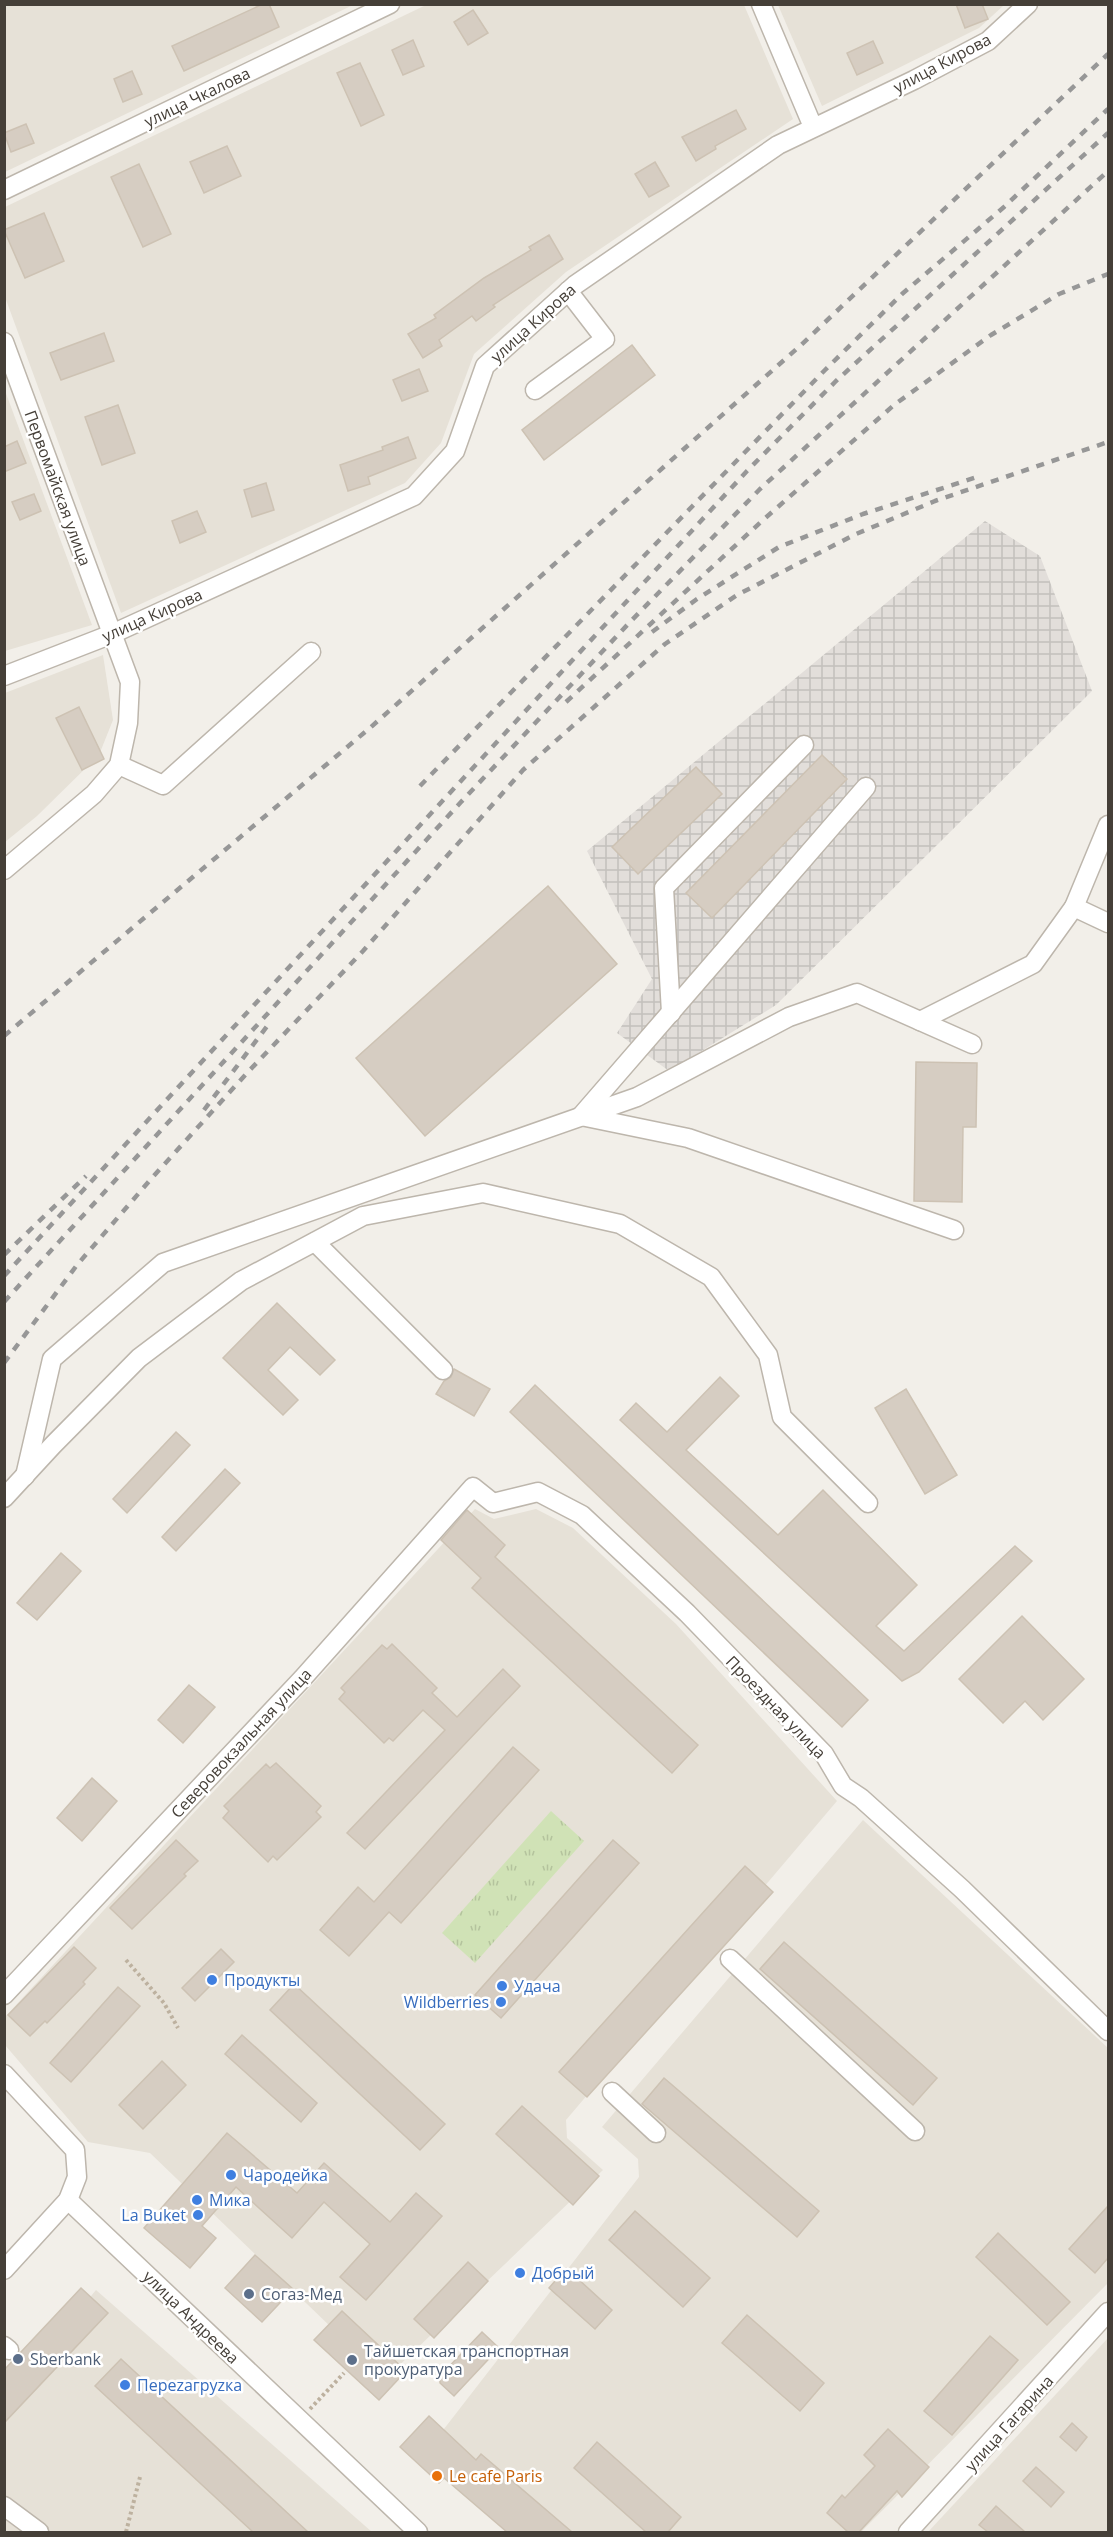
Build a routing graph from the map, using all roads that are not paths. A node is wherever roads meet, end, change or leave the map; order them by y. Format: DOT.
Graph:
graph roads {
  1 [pos="390,4"];
  2 [pos="761,4"];
  3 [pos="1028,4"];
  4 [pos="813,127"];
  5 [pos="4,189"];
  6 [pos="568,291"];
  7 [pos="4,342"];
  8 [pos="535,390"];
  9 [pos="112,634"];
  10 [pos="310,652"];
  11 [pos="4,676"];
  12 [pos="804,745"];
  13 [pos="119,765"];
  14 [pos="866,787"];
  15 [pos="1108,825"];
  16 [pos="4,870"];
  17 [pos="1074,907"];
  18 [pos="1108,923"];
  19 [pos="671,1013"];
  20 [pos="920,1021"];
  21 [pos="972,1044"];
  22 [pos="581,1116"];
  23 [pos="954,1230"];
  24 [pos="315,1242"];
  25 [pos="443,1370"];
  26 [pos="25,1476"];
  27 [pos="474,1487"];
  28 [pos="4,1498"];
  29 [pos="868,1503"];
  30 [pos="730,1959"];
  31 [pos="4,1995"];
  32 [pos="1108,2031"];
  33 [pos="4,2074"];
  34 [pos="612,2092"];
  35 [pos="915,2131"];
  36 [pos="656,2133"];
  37 [pos="68,2200"];
  38 [pos="4,2270"];
  39 [pos="1108,2312"];
  40 [pos="4,2506"];
  41 [pos="39,2532"];
  42 [pos="418,2532"];
  43 [pos="908,2532"];
  1 -- 5 [label="street, улица Чкалова"];
  2 -- 4 [label="street"];
  3 -- 4 [label="street, улица Кирова"];
  4 -- 6 [label="street, улица Кирова"];
  6 -- 8 [label="street"];
  6 -- 9 [label="street, улица Кирова"];
  7 -- 9 [label="street, Первомайская улица"];
  9 -- 11 [label="street, улица Кирова"];
  9 -- 13 [label="street, Первомайская улица"];
  10 -- 13 [label="street"];
  12 -- 19 [label="street"];
  13 -- 16 [label="street"];
  14 -- 19 [label="street"];
  15 -- 17 [label="street"];
  17 -- 18 [label="street"];
  17 -- 20 [label="street"];
  19 -- 22 [label="street"];
  20 -- 21 [label="street"];
  20 -- 22 [label="street"];
  22 -- 23 [label="street"];
  22 -- 26 [label="street"];
  24 -- 25 [label="street"];
  24 -- 26 [label="street"];
  24 -- 29 [label="street"];
  26 -- 28 [label="street"];
  27 -- 31 [label="street, Северовокзальная улица"];
  27 -- 32 [label="street, Проездная улица"];
  30 -- 35 [label="street"];
  33 -- 37 [label="street"];
  34 -- 36 [label="street"];
  37 -- 38 [label="street"];
  37 -- 42 [label="street, улица Андреева"];
  39 -- 43 [label="street, улица Гагарина"];
  40 -- 41 [label="street"];
}
